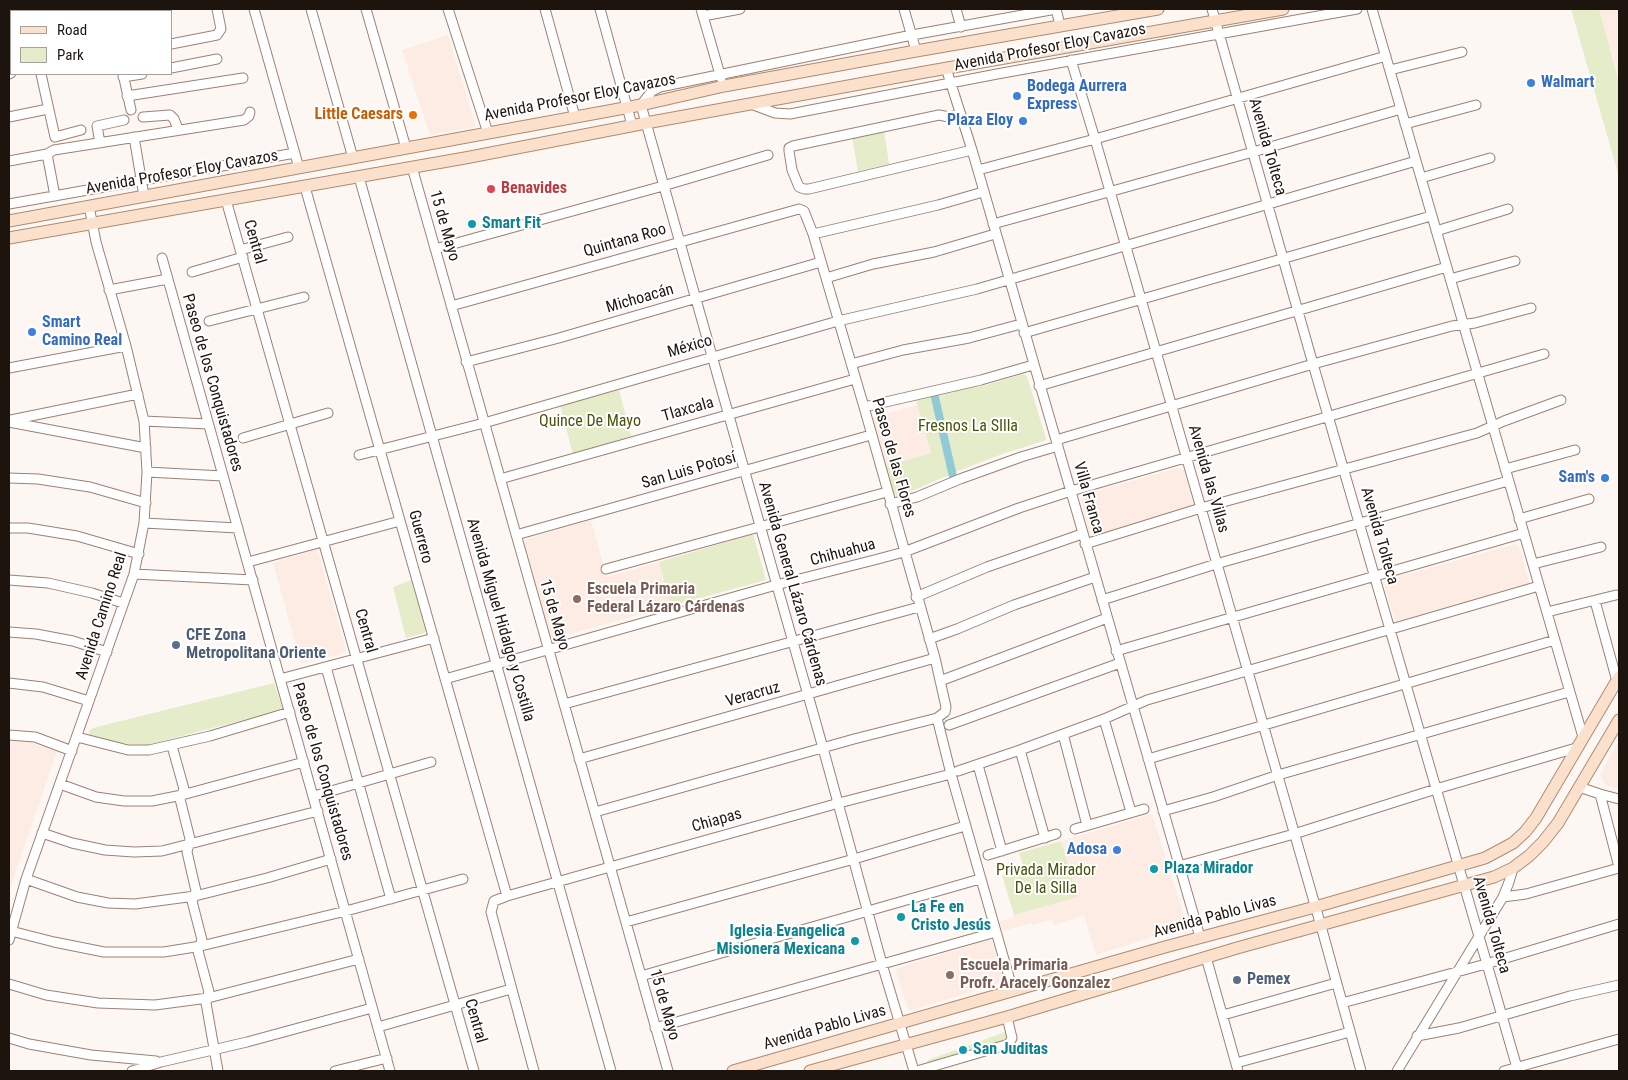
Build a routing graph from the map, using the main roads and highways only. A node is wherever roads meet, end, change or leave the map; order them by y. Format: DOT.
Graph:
graph roads {
  1 [pos="1158,9"];
  2 [pos="1283,9"];
  3 [pos="1146,10"];
  4 [pos="9,221"];
  5 [pos="9,238"];
  6 [pos="1618,679"];
  7 [pos="1619,720"];
  8 [pos="733,1071"];
  9 [pos="810,1071"];
  1 -- 3 [label="main road, Avenida Profesor Eloy Cavazos"];
  2 -- 5 [label="main road, Avenida Profesor Eloy Cavazos"];
  3 -- 4 [label="main road, Avenida Profesor Eloy Cavazos"];
  6 -- 8 [label="main road, Avenida Pablo Livas"];
  7 -- 9 [label="main road"];
}
